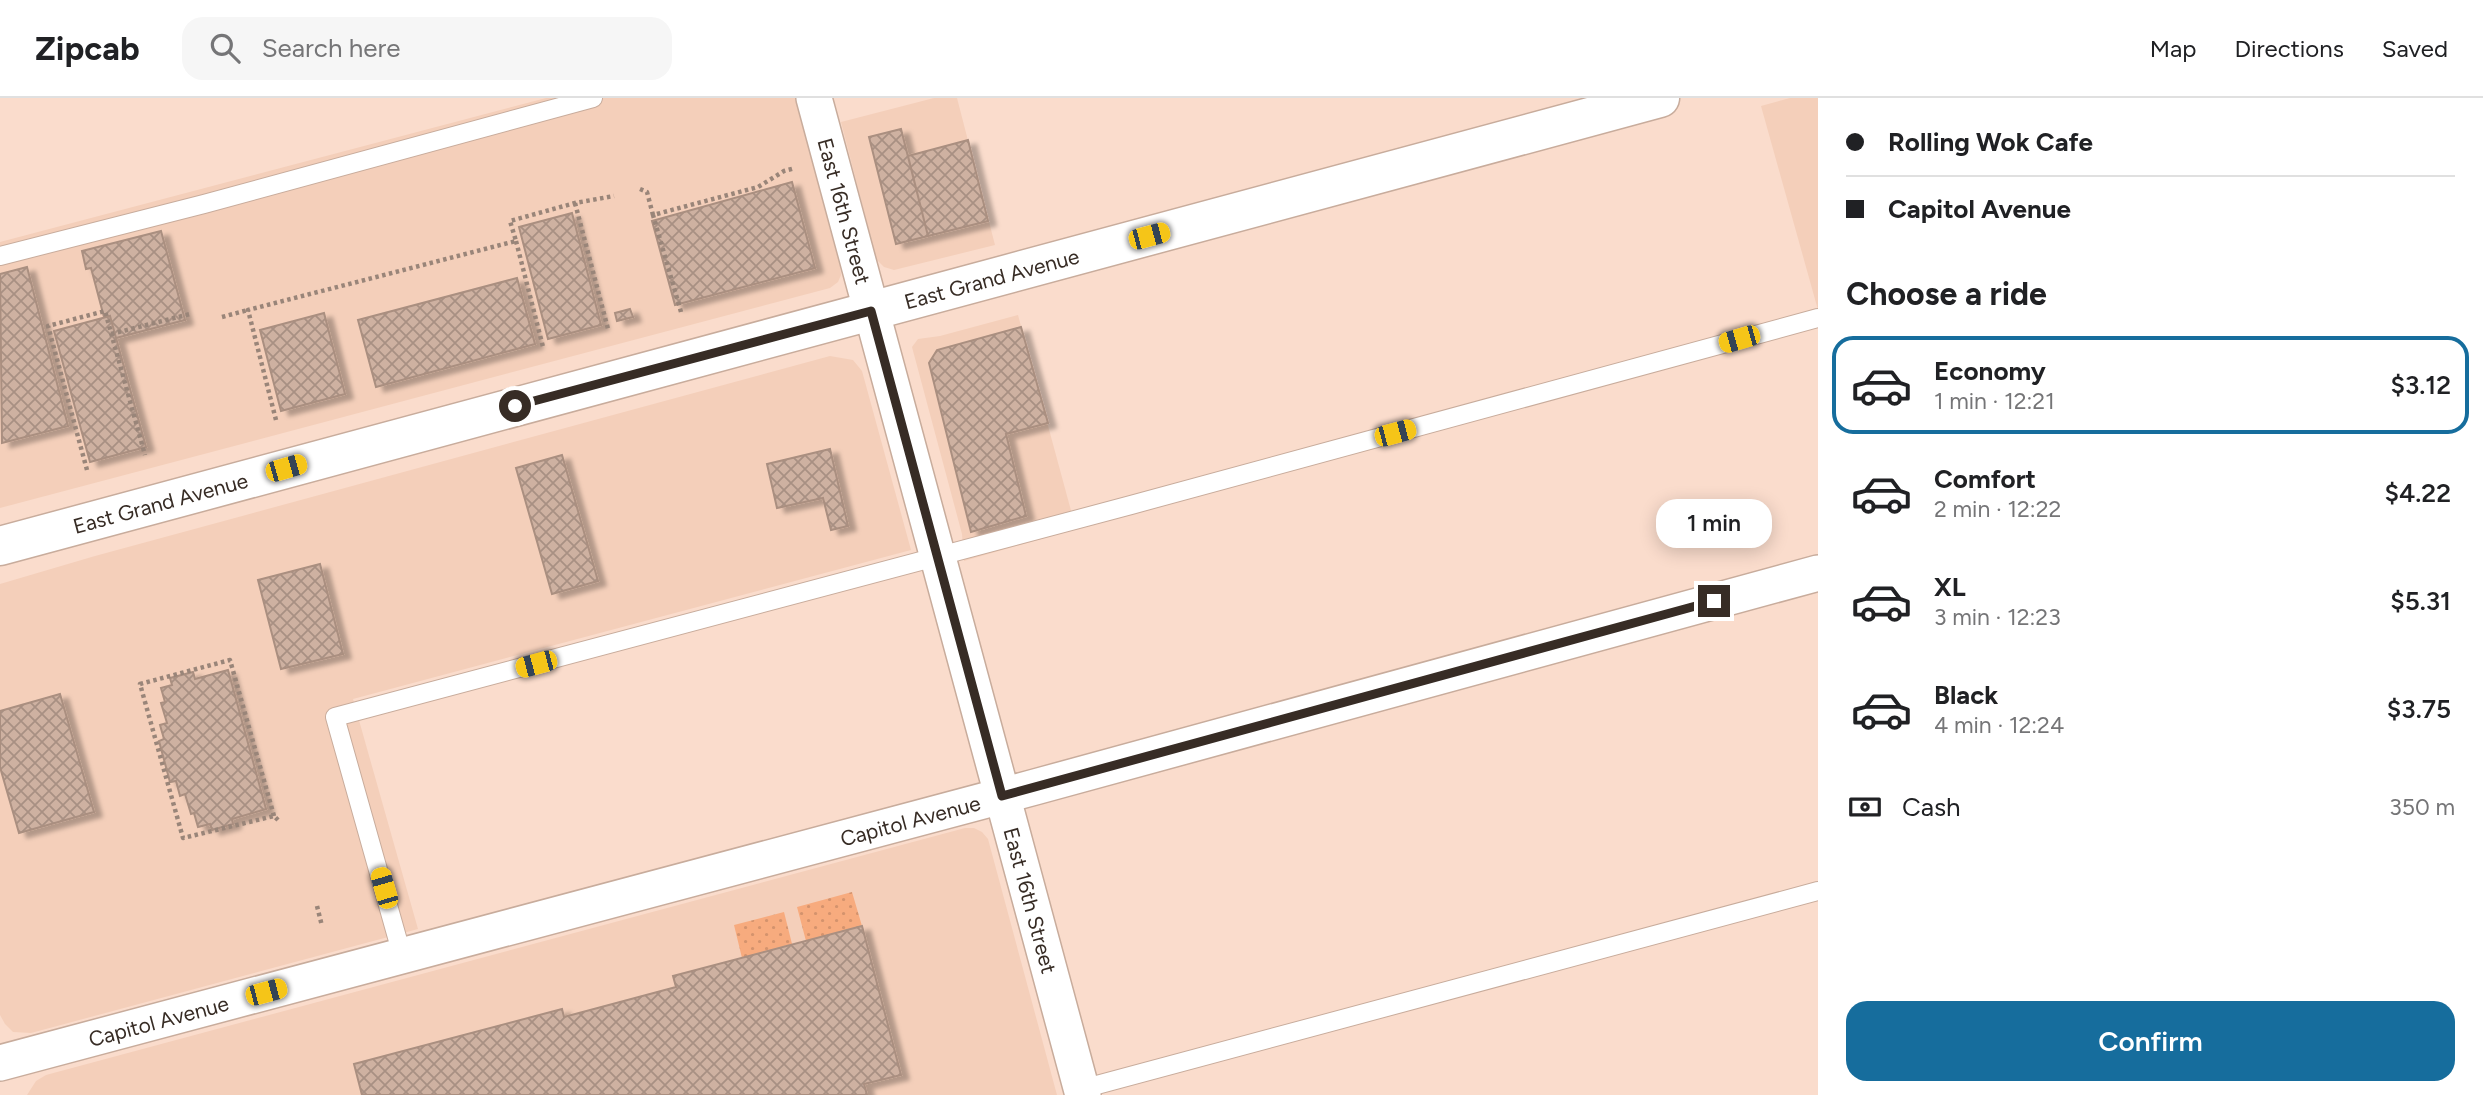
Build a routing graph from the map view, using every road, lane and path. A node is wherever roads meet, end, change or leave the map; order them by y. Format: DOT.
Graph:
graph roads {
  1 [pos="593,98"];
  2 [pos="814,98"];
  3 [pos="1660,98"];
  4 [pos="794,168"];
  5 [pos="640,189"];
  6 [pos="614,197"];
  7 [pos="575,202"];
  8 [pos="653,215"];
  9 [pos="516,241"];
  10 [pos="0,256"];
  11 [pos="248,310"];
  12 [pos="871,311"];
  13 [pos="681,312"];
  14 [pos="190,314"];
  15 [pos="222,317"];
  16 [pos="1818,318"];
  17 [pos="608,329"];
  18 [pos="111,334"];
  19 [pos="543,347"];
  20 [pos="276,419"];
  21 [pos="145,455"];
  22 [pos="87,470"];
  23 [pos="0,547"];
  24 [pos="937,557"];
  25 [pos="1818,573"];
  26 [pos="167,781"];
  27 [pos="159,783"];
  28 [pos="1002,796"];
  29 [pos="1818,891"];
  30 [pos="317,906"];
  31 [pos="323,926"];
  32 [pos="402,956"];
  33 [pos="0,1063"];
  34 [pos="1083,1092"];
  1 -- 10 [label="lane"];
  2 -- 12 [label="street, East 16th Street"];
  3 -- 12 [label="main road, East Grand Avenue"];
  4 -- 8 [label="path"];
  5 -- 8 [label="path"];
  6 -- 7 [label="path"];
  7 -- 9 [label="path"];
  7 -- 17 [label="path"];
  8 -- 13 [label="path"];
  9 -- 11 [label="path"];
  9 -- 19 [label="path"];
  11 -- 15 [label="path"];
  11 -- 20 [label="path"];
  12 -- 23 [label="main road, East Grand Avenue"];
  12 -- 24 [label="street, East 16th Street"];
  14 -- 18 [label="path"];
  16 -- 24 [label="lane"];
  18 -- 21 [label="path"];
  18 -- 22 [label="path"];
  24 -- 28 [label="street, East 16th Street"];
  24 -- 32 [label="lane"];
  25 -- 28 [label="street, Capitol Avenue"];
  26 -- 26 [label="path"];
  26 -- 27 [label="path"];
  28 -- 32 [label="street, Capitol Avenue"];
  28 -- 34 [label="street, East 16th Street"];
  29 -- 34 [label="lane"];
  30 -- 31 [label="path"];
  32 -- 33 [label="street, Capitol Avenue"];
}
